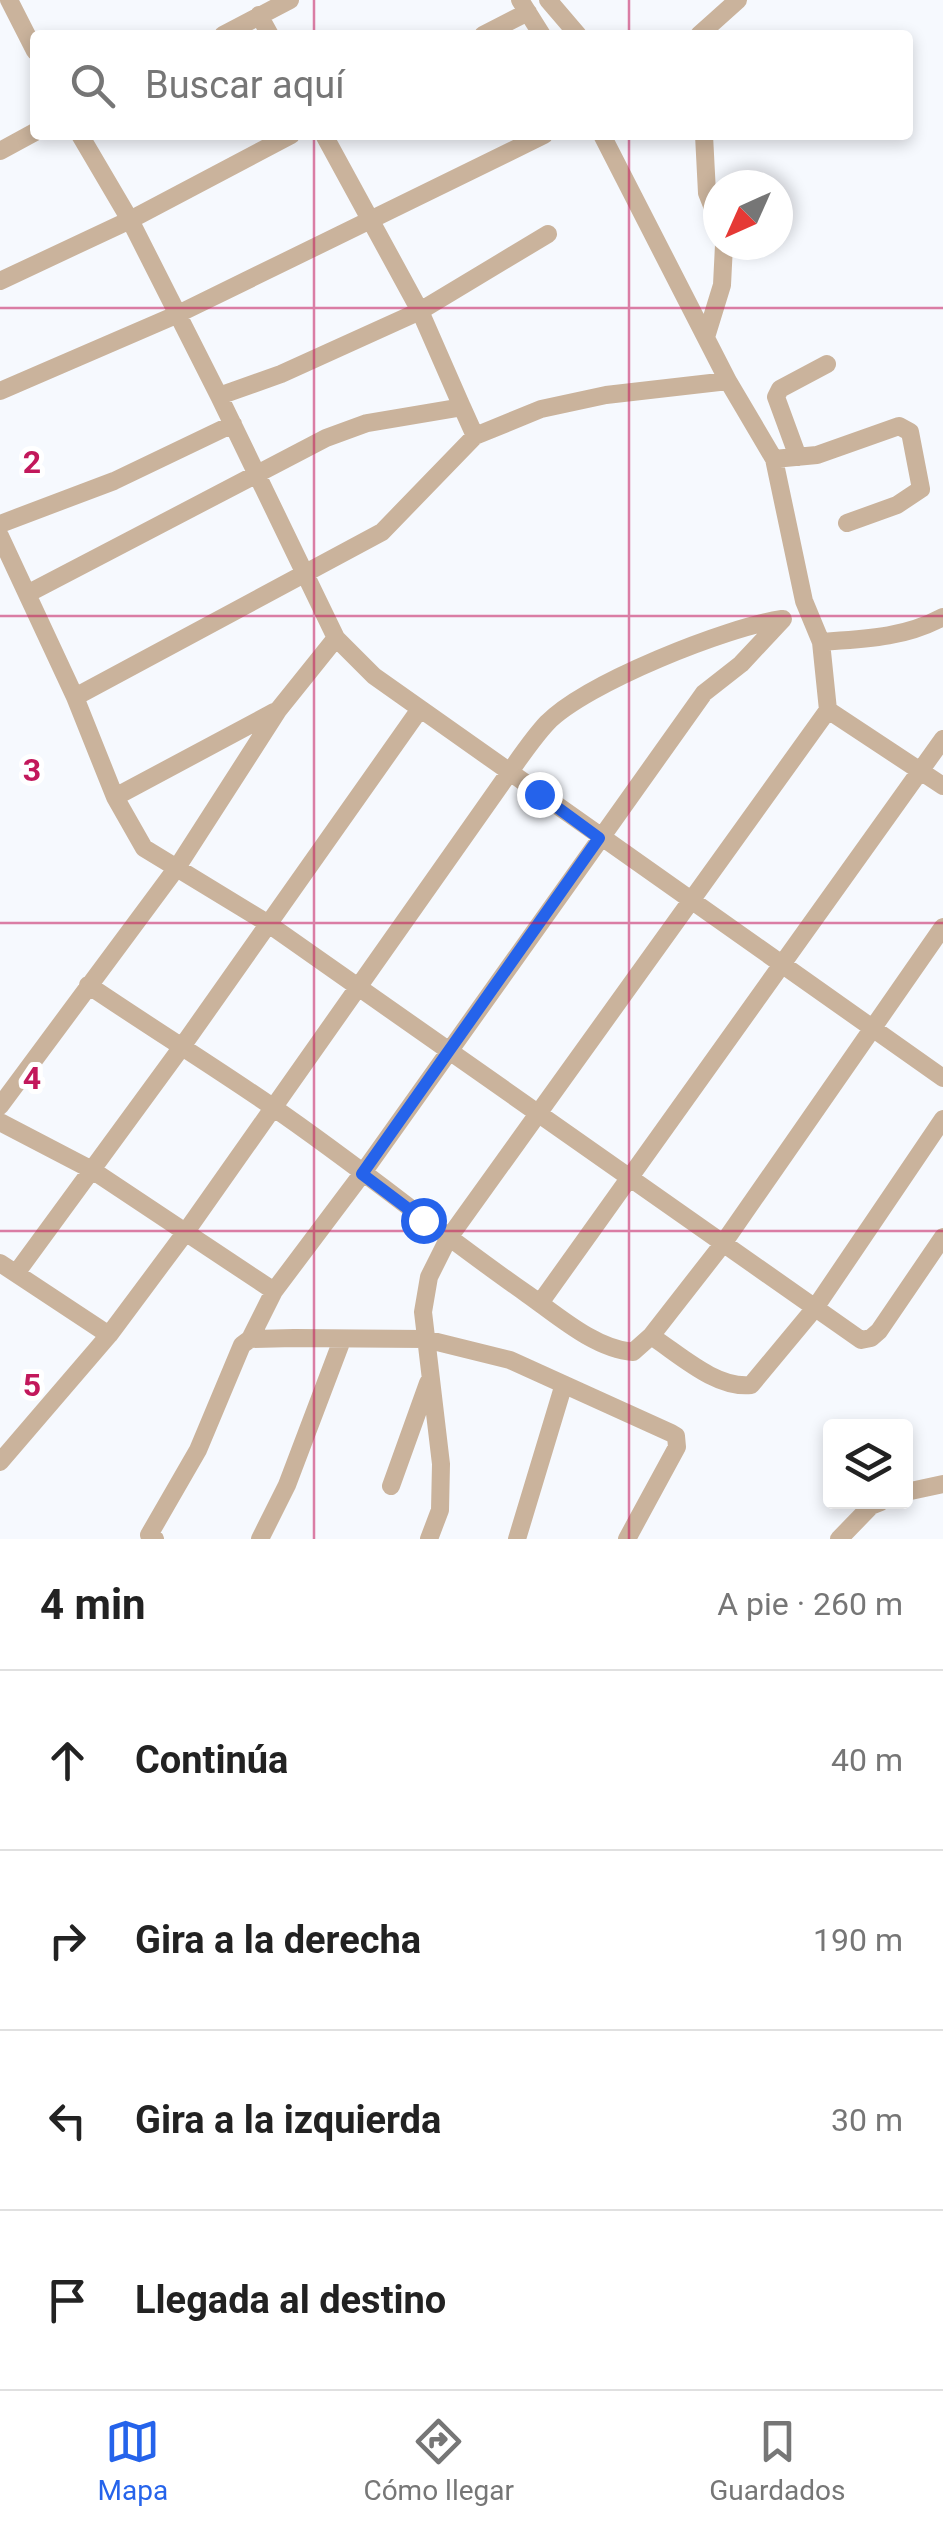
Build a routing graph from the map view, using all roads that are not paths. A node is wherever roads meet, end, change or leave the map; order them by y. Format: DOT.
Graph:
graph roads {
  1 [pos="290,0"];
  2 [pos="548,0"];
  3 [pos="736,2"];
  4 [pos="11,4"];
  5 [pos="524,6"];
  6 [pos="259,14"];
  7 [pos="232,30"];
  8 [pos="267,30"];
  9 [pos="490,30"];
  10 [pos="539,30"];
  11 [pos="574,30"];
  12 [pos="705,30"];
  13 [pos="724,30"];
  14 [pos="30,41"];
  15 [pos="30,135"];
  16 [pos="83,140"];
  17 [pos="281,140"];
  18 [pos="327,140"];
  19 [pos="534,140"];
  20 [pos="605,140"];
  21 [pos="704,140"];
  22 [pos="0,151"];
  23 [pos="706,170"];
  24 [pos="370,219"];
  25 [pos="130,220"];
  26 [pos="548,234"];
  27 [pos="723,260"];
  28 [pos="0,280"];
  29 [pos="420,311"];
  30 [pos="176,315"];
  31 [pos="706,337"];
  32 [pos="828,364"];
  33 [pos="728,381"];
  34 [pos="0,391"];
  35 [pos="220,396"];
  36 [pos="462,407"];
  37 [pos="233,424"];
  38 [pos="474,436"];
  39 [pos="798,457"];
  40 [pos="774,459"];
  41 [pos="258,475"];
  42 [pos="846,523"];
  43 [pos="0,524"];
  44 [pos="0,538"];
  45 [pos="307,574"];
  46 [pos="27,594"];
  47 [pos="804,601"];
  48 [pos="943,617"];
  49 [pos="782,619"];
  50 [pos="336,638"];
  51 [pos="821,642"];
  52 [pos="76,697"];
  53 [pos="279,709"];
  54 [pos="420,709"];
  55 [pos="828,710"];
  56 [pos="943,739"];
  57 [pos="921,770"];
  58 [pos="509,773"];
  59 [pos="943,786"];
  60 [pos="116,797"];
  61 [pos="599,838"];
  62 [pos="178,866"];
  63 [pos="691,899"];
  64 [pos="267,922"];
  65 [pos="943,927"];
  66 [pos="780,965"];
  67 [pos="88,985"];
  68 [pos="359,986"];
  69 [pos="873,1029"];
  70 [pos="181,1048"];
  71 [pos="450,1051"];
  72 [pos="943,1078"];
  73 [pos="0,1106"];
  74 [pos="274,1108"];
  75 [pos="538,1113"];
  76 [pos="943,1119"];
  77 [pos="0,1122"];
  78 [pos="92,1170"];
  79 [pos="362,1174"];
  80 [pos="630,1179"];
  81 [pos="185,1233"];
  82 [pos="943,1237"];
  83 [pos="448,1239"];
  84 [pos="722,1245"];
  85 [pos="8,1267"];
  86 [pos="274,1290"];
  87 [pos="540,1303"];
  88 [pos="815,1308"];
  89 [pos="109,1334"];
  90 [pos="651,1336"];
  91 [pos="250,1339"];
  92 [pos="425,1339"];
  93 [pos="342,1340"];
  94 [pos="430,1377"];
  95 [pos="564,1387"];
  96 [pos="0,1462"];
  97 [pos="943,1484"];
  98 [pos="391,1486"];
  99 [pos="913,1490"];
  100 [pos="869,1509"];
  101 [pos="849,1535"];
  102 [pos="150,1538"];
  103 [pos="260,1539"];
  104 [pos="429,1539"];
  105 [pos="517,1539"];
  106 [pos="627,1539"];
  1 -- 6 [label="street"];
  2 -- 11 [label="street"];
  3 -- 12 [label="street"];
  3 -- 13 [label="street"];
  4 -- 14 [label="street"];
  5 -- 9 [label="street"];
  5 -- 10 [label="street"];
  6 -- 7 [label="street"];
  6 -- 8 [label="street"];
  15 -- 22 [label="street"];
  16 -- 25 [label="street"];
  17 -- 25 [label="street"];
  18 -- 24 [label="street"];
  19 -- 24 [label="street"];
  20 -- 31 [label="street"];
  21 -- 23 [label="street"];
  24 -- 29 [label="street"];
  24 -- 30 [label="street"];
  25 -- 28 [label="street"];
  25 -- 30 [label="street"];
  26 -- 29 [label="street"];
  27 -- 31 [label="street"];
  29 -- 35 [label="street"];
  29 -- 36 [label="street"];
  30 -- 34 [label="street"];
  30 -- 35 [label="street"];
  31 -- 33 [label="street"];
  32 -- 39 [label="street"];
  33 -- 38 [label="street"];
  33 -- 40 [label="street"];
  35 -- 37 [label="street"];
  36 -- 38 [label="street"];
  36 -- 41 [label="street"];
  37 -- 41 [label="street"];
  37 -- 43 [label="street"];
  38 -- 45 [label="street"];
  39 -- 40 [label="street"];
  39 -- 42 [label="street"];
  40 -- 47 [label="street"];
  41 -- 45 [label="street"];
  41 -- 46 [label="street"];
  44 -- 46 [label="street"];
  45 -- 50 [label="street"];
  45 -- 52 [label="street"];
  46 -- 52 [label="street"];
  47 -- 49 [label="street"];
  47 -- 51 [label="street"];
  48 -- 51 [label="street"];
  49 -- 58 [label="street"];
  49 -- 61 [label="street"];
  50 -- 53 [label="street"];
  50 -- 54 [label="street"];
  51 -- 55 [label="street"];
  52 -- 60 [label="street"];
  53 -- 60 [label="street"];
  53 -- 62 [label="street"];
  54 -- 58 [label="street"];
  54 -- 64 [label="street"];
  55 -- 57 [label="street"];
  55 -- 63 [label="street"];
  56 -- 57 [label="street"];
  57 -- 59 [label="street"];
  57 -- 66 [label="street"];
  58 -- 61 [label="street"];
  58 -- 68 [label="street"];
  60 -- 62 [label="street"];
  61 -- 63 [label="street"];
  61 -- 71 [label="street"];
  62 -- 64 [label="street"];
  62 -- 67 [label="street"];
  63 -- 66 [label="street"];
  63 -- 75 [label="street"];
  64 -- 68 [label="street"];
  64 -- 70 [label="street"];
  65 -- 69 [label="street"];
  66 -- 69 [label="street"];
  66 -- 80 [label="street"];
  67 -- 70 [label="street"];
  67 -- 73 [label="street"];
  68 -- 71 [label="street"];
  68 -- 74 [label="street"];
  69 -- 72 [label="street"];
  69 -- 84 [label="street"];
  70 -- 74 [label="street"];
  70 -- 78 [label="street"];
  71 -- 75 [label="street"];
  71 -- 79 [label="street"];
  74 -- 79 [label="street"];
  74 -- 81 [label="street"];
  75 -- 80 [label="street"];
  75 -- 83 [label="street"];
  76 -- 88 [label="street"];
  77 -- 78 [label="street"];
  78 -- 81 [label="street"];
  78 -- 85 [label="street"];
  79 -- 83 [label="street"];
  79 -- 86 [label="street"];
  80 -- 84 [label="street"];
  80 -- 87 [label="street"];
  81 -- 86 [label="street"];
  81 -- 89 [label="street"];
  82 -- 88 [label="street"];
  83 -- 87 [label="street"];
  83 -- 92 [label="street"];
  84 -- 88 [label="street"];
  84 -- 90 [label="street"];
  85 -- 89 [label="street"];
  86 -- 91 [label="street"];
  87 -- 90 [label="street"];
  88 -- 90 [label="street"];
  89 -- 96 [label="street"];
  91 -- 93 [label="street"];
  91 -- 102 [label="street"];
  92 -- 93 [label="street"];
  92 -- 94 [label="street"];
  92 -- 95 [label="street"];
  93 -- 103 [label="street"];
  94 -- 98 [label="street"];
  94 -- 104 [label="street"];
  95 -- 105 [label="street"];
  95 -- 106 [label="street"];
  97 -- 99 [label="street"];
  100 -- 101 [label="street"];
}
